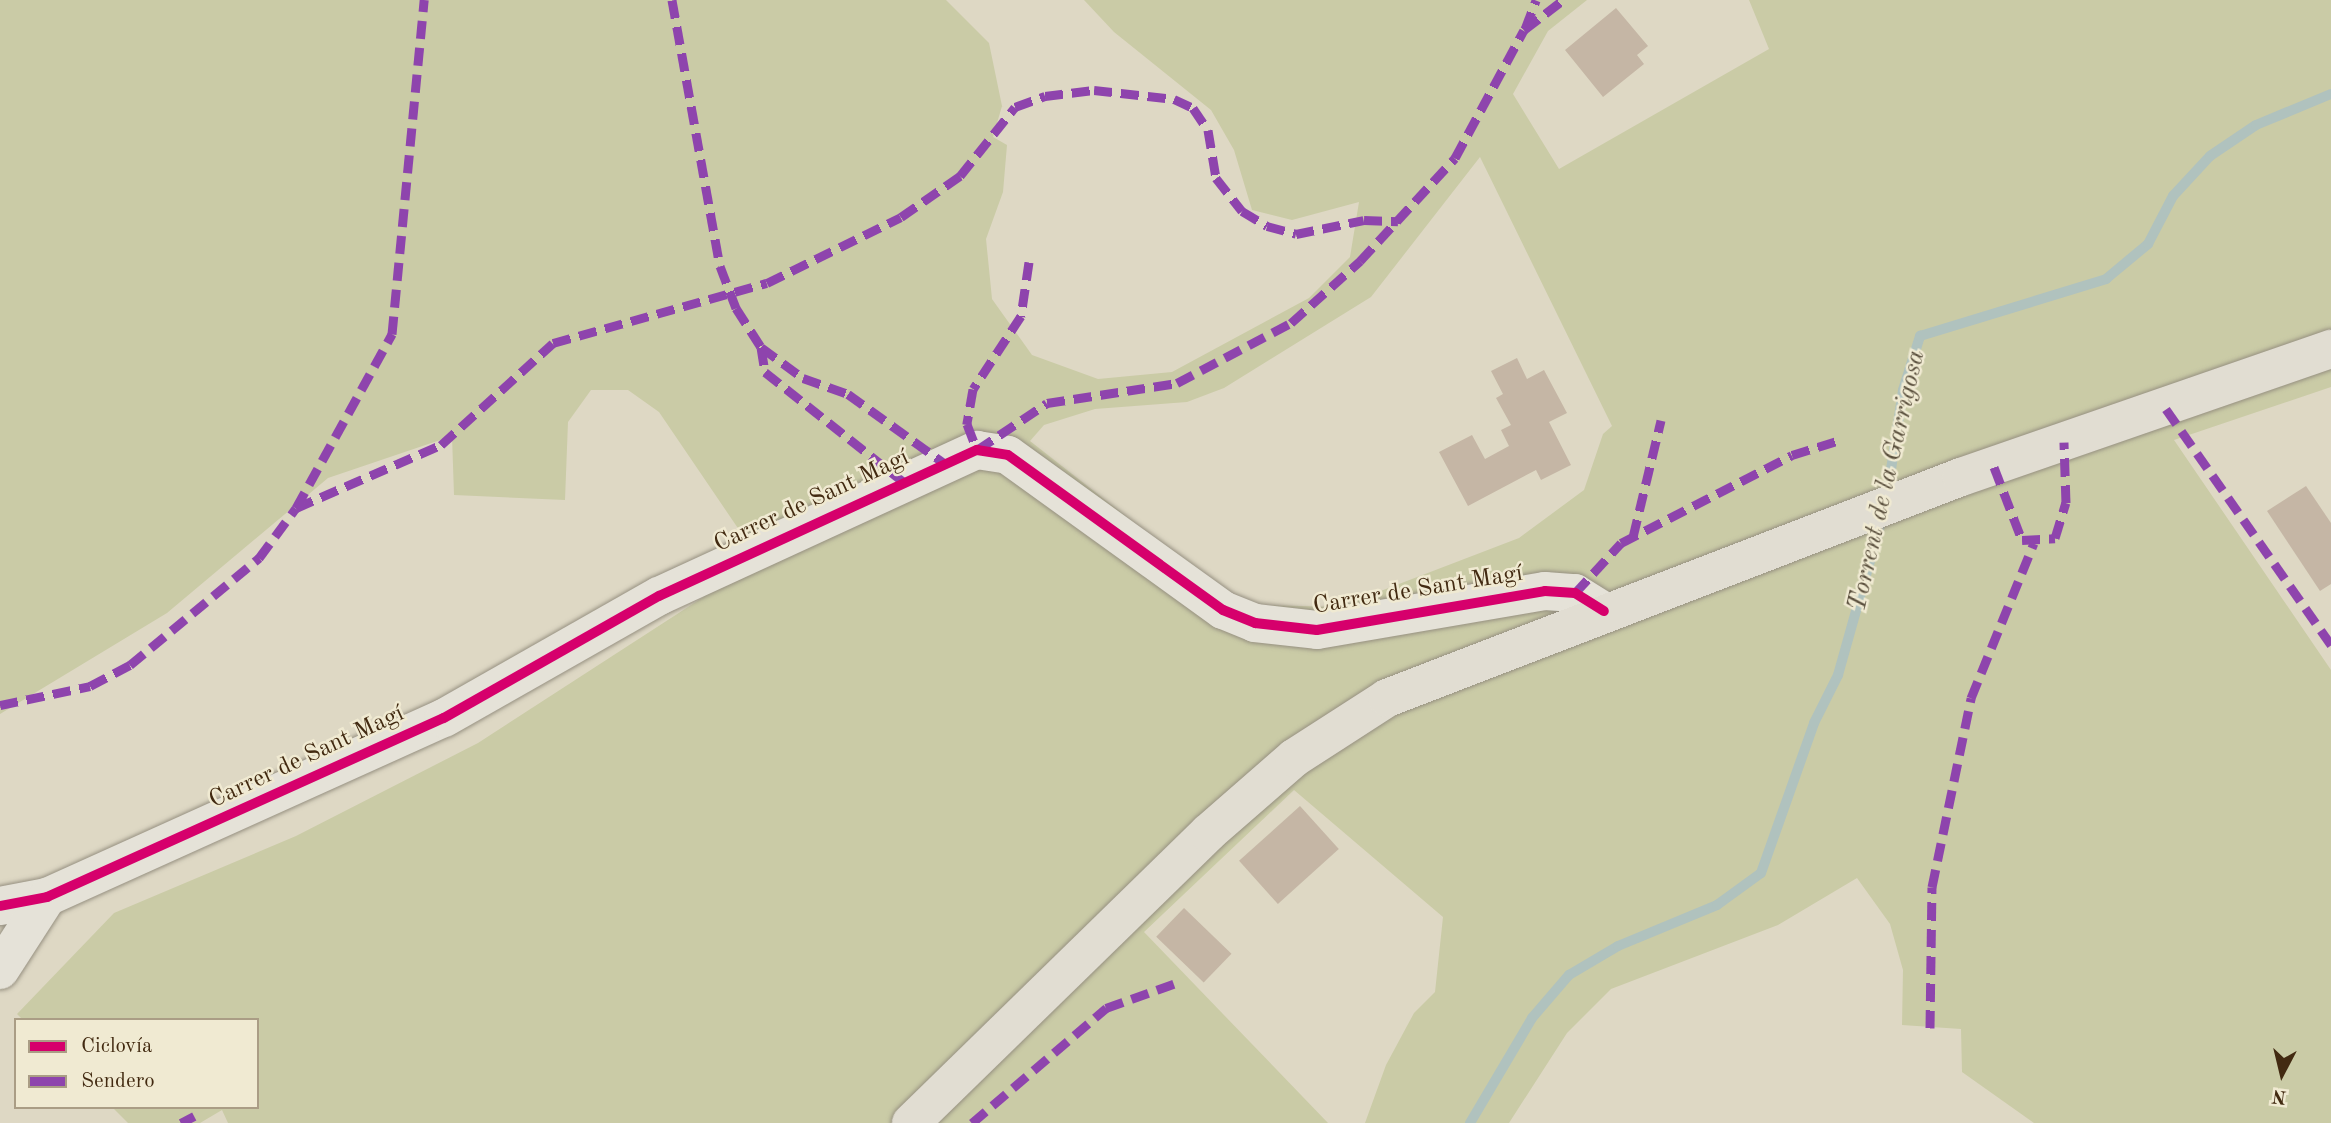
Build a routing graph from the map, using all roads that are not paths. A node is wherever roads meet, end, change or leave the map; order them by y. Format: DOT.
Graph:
graph roads {
  1 [pos="2331,349"];
  2 [pos="1604,611"];
  3 [pos="47,897"];
  4 [pos="0,906"];
  5 [pos="0,970"];
  6 [pos="911,1123"];
  1 -- 2 [label="main road"];
  2 -- 3 [label="street, Carrer de Sant Magí"];
  2 -- 6 [label="main road"];
  3 -- 4 [label="street, Carrer de Sant Magí"];
  3 -- 5 [label="street"];
}
